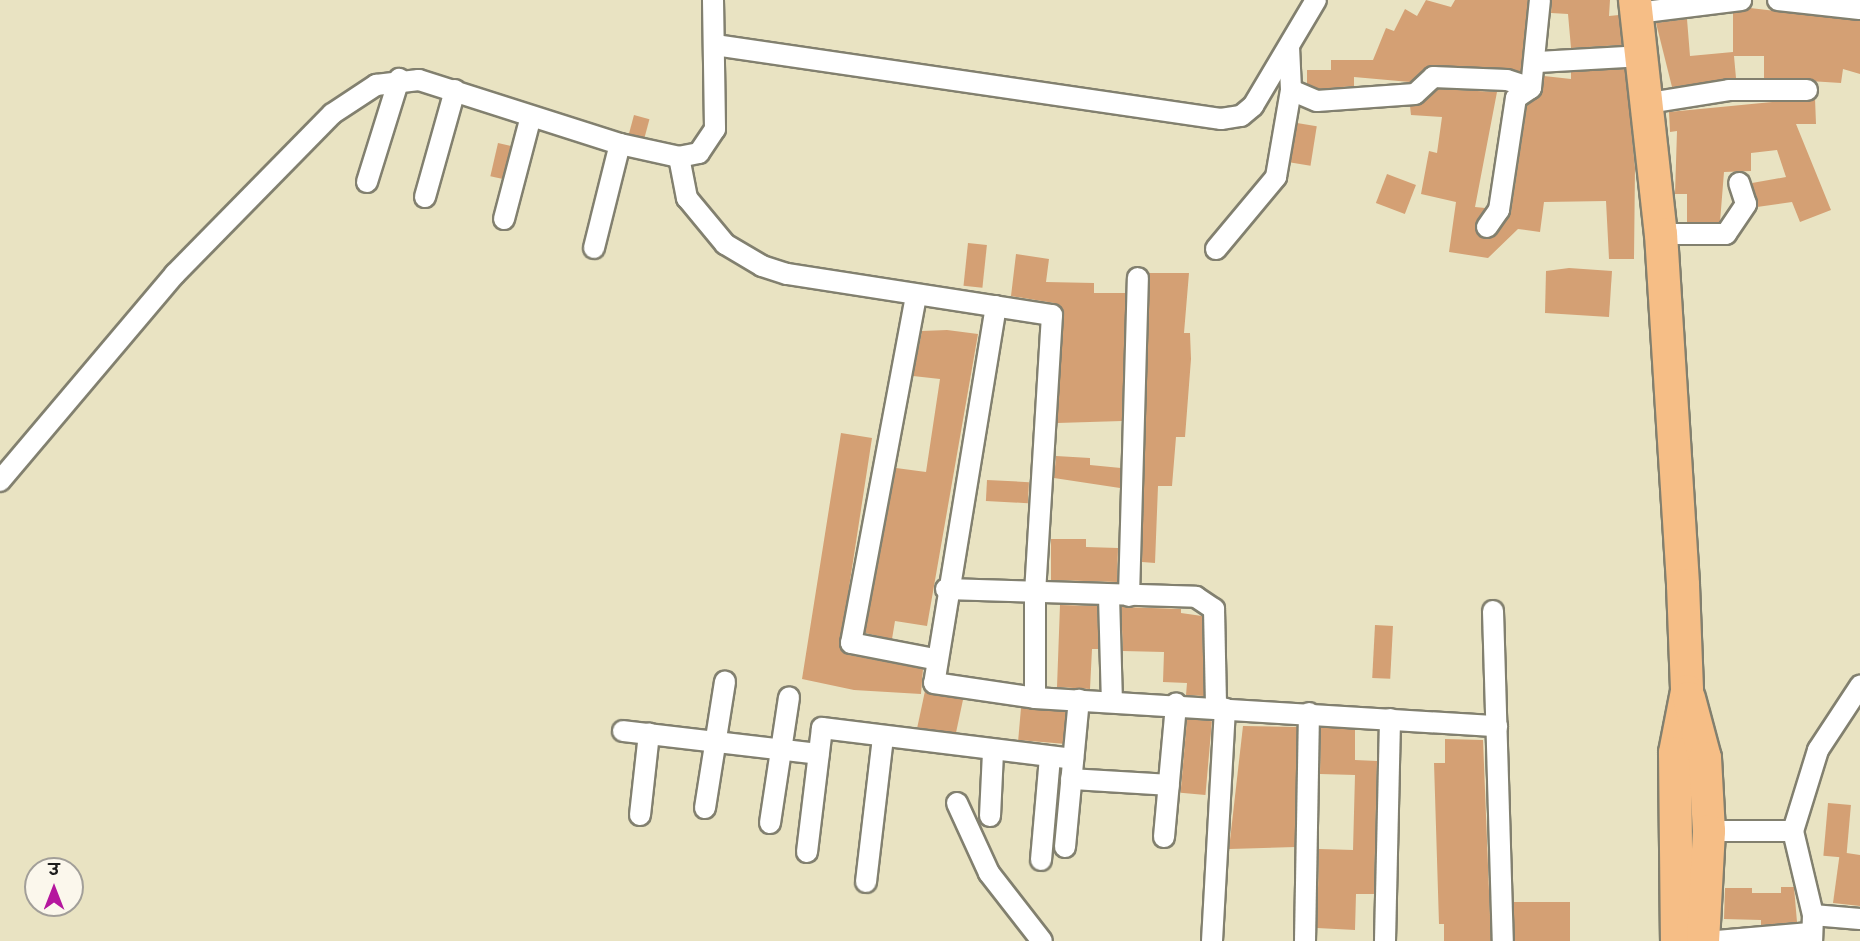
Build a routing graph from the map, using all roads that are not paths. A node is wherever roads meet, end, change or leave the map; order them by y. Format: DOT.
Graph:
graph roads {
  1 [pos="713,0"];
  2 [pos="1316,0"];
  3 [pos="1540,0"];
  4 [pos="1742,0"];
  5 [pos="1778,0"];
  6 [pos="1636,6"];
  7 [pos="1860,9"];
  8 [pos="716,45"];
  9 [pos="1289,47"];
  10 [pos="1643,56"];
  11 [pos="1538,62"];
  12 [pos="399,79"];
  13 [pos="1531,88"];
  14 [pos="454,90"];
  15 [pos="1291,90"];
  16 [pos="1807,90"];
  17 [pos="1649,103"];
  18 [pos="531,116"];
  19 [pos="620,144"];
  20 [pos="679,157"];
  21 [pos="368,182"];
  22 [pos="1739,183"];
  23 [pos="425,197"];
  24 [pos="504,219"];
  25 [pos="1487,227"];
  26 [pos="1662,234"];
  27 [pos="594,248"];
  28 [pos="1216,249"];
  29 [pos="1138,278"];
  30 [pos="916,296"];
  31 [pos="996,306"];
  32 [pos="0,481"];
  33 [pos="946,589"];
  34 [pos="1035,594"];
  35 [pos="1109,596"];
  36 [pos="1129,596"];
  37 [pos="1493,611"];
  38 [pos="934,659"];
  39 [pos="725,682"];
  40 [pos="1860,687"];
  41 [pos="1687,691"];
  42 [pos="789,697"];
  43 [pos="1035,698"];
  44 [pos="1079,700"];
  45 [pos="1112,701"];
  46 [pos="1176,704"];
  47 [pos="1220,707"];
  48 [pos="1309,713"];
  49 [pos="1390,719"];
  50 [pos="1497,726"];
  51 [pos="623,730"];
  52 [pos="649,733"];
  53 [pos="884,737"];
  54 [pos="716,742"];
  55 [pos="781,749"];
  56 [pos="993,753"];
  57 [pos="819,754"];
  58 [pos="1050,757"];
  59 [pos="1072,759"];
  60 [pos="1071,779"];
  61 [pos="1168,785"];
  62 [pos="957,803"];
  63 [pos="705,808"];
  64 [pos="640,814"];
  65 [pos="990,816"];
  66 [pos="770,823"];
  67 [pos="1709,831"];
  68 [pos="1793,831"];
  69 [pos="1164,837"];
  70 [pos="1065,847"];
  71 [pos="807,852"];
  72 [pos="1041,860"];
  73 [pos="866,882"];
  74 [pos="1860,919"];
  75 [pos="1812,930"];
  76 [pos="1042,941"];
  77 [pos="1212,941"];
  78 [pos="1305,941"];
  79 [pos="1385,941"];
  80 [pos="1503,941"];
  81 [pos="1677,941"];
  82 [pos="1703,941"];
  83 [pos="1717,941"];
  1 -- 8 [label="street"];
  2 -- 9 [label="street"];
  3 -- 11 [label="street"];
  4 -- 6 [label="street"];
  5 -- 7 [label="street"];
  6 -- 10 [label="main road"];
  8 -- 9 [label="street"];
  8 -- 20 [label="street"];
  9 -- 15 [label="street"];
  10 -- 11 [label="street"];
  10 -- 17 [label="main road"];
  11 -- 13 [label="street"];
  12 -- 14 [label="street"];
  12 -- 21 [label="street"];
  12 -- 32 [label="street"];
  13 -- 15 [label="street"];
  13 -- 25 [label="street"];
  14 -- 18 [label="street"];
  14 -- 23 [label="street"];
  15 -- 28 [label="street"];
  16 -- 17 [label="street"];
  17 -- 26 [label="main road"];
  18 -- 19 [label="street"];
  18 -- 24 [label="street"];
  19 -- 20 [label="street"];
  19 -- 27 [label="street"];
  20 -- 30 [label="street"];
  22 -- 26 [label="street"];
  26 -- 41 [label="main road"];
  29 -- 36 [label="street"];
  30 -- 31 [label="street"];
  30 -- 38 [label="street"];
  31 -- 33 [label="street"];
  31 -- 34 [label="street"];
  33 -- 34 [label="street"];
  33 -- 38 [label="street"];
  34 -- 35 [label="street"];
  34 -- 43 [label="street"];
  35 -- 36 [label="street"];
  35 -- 45 [label="street"];
  36 -- 47 [label="street"];
  37 -- 50 [label="street"];
  38 -- 43 [label="street"];
  39 -- 54 [label="street"];
  40 -- 68 [label="street"];
  41 -- 67 [label="main road"];
  41 -- 81 [label="main road"];
  42 -- 55 [label="street"];
  43 -- 44 [label="street"];
  44 -- 45 [label="street"];
  44 -- 59 [label="street"];
  45 -- 46 [label="street"];
  46 -- 47 [label="street"];
  46 -- 61 [label="street"];
  47 -- 48 [label="street"];
  47 -- 77 [label="street"];
  48 -- 49 [label="street"];
  48 -- 78 [label="street"];
  49 -- 50 [label="street"];
  49 -- 79 [label="street"];
  50 -- 80 [label="street"];
  51 -- 52 [label="street"];
  52 -- 54 [label="street"];
  52 -- 64 [label="street"];
  53 -- 56 [label="street"];
  53 -- 57 [label="street"];
  53 -- 73 [label="street"];
  54 -- 55 [label="street"];
  54 -- 63 [label="street"];
  55 -- 57 [label="street"];
  55 -- 66 [label="street"];
  56 -- 58 [label="street"];
  56 -- 65 [label="street"];
  57 -- 71 [label="street"];
  58 -- 59 [label="street"];
  58 -- 72 [label="street"];
  59 -- 60 [label="street"];
  60 -- 61 [label="street"];
  60 -- 70 [label="street"];
  61 -- 69 [label="street"];
  62 -- 76 [label="street"];
  67 -- 68 [label="street"];
  67 -- 82 [label="main road"];
  68 -- 75 [label="street"];
  74 -- 75 [label="street"];
  75 -- 83 [label="street"];
}
